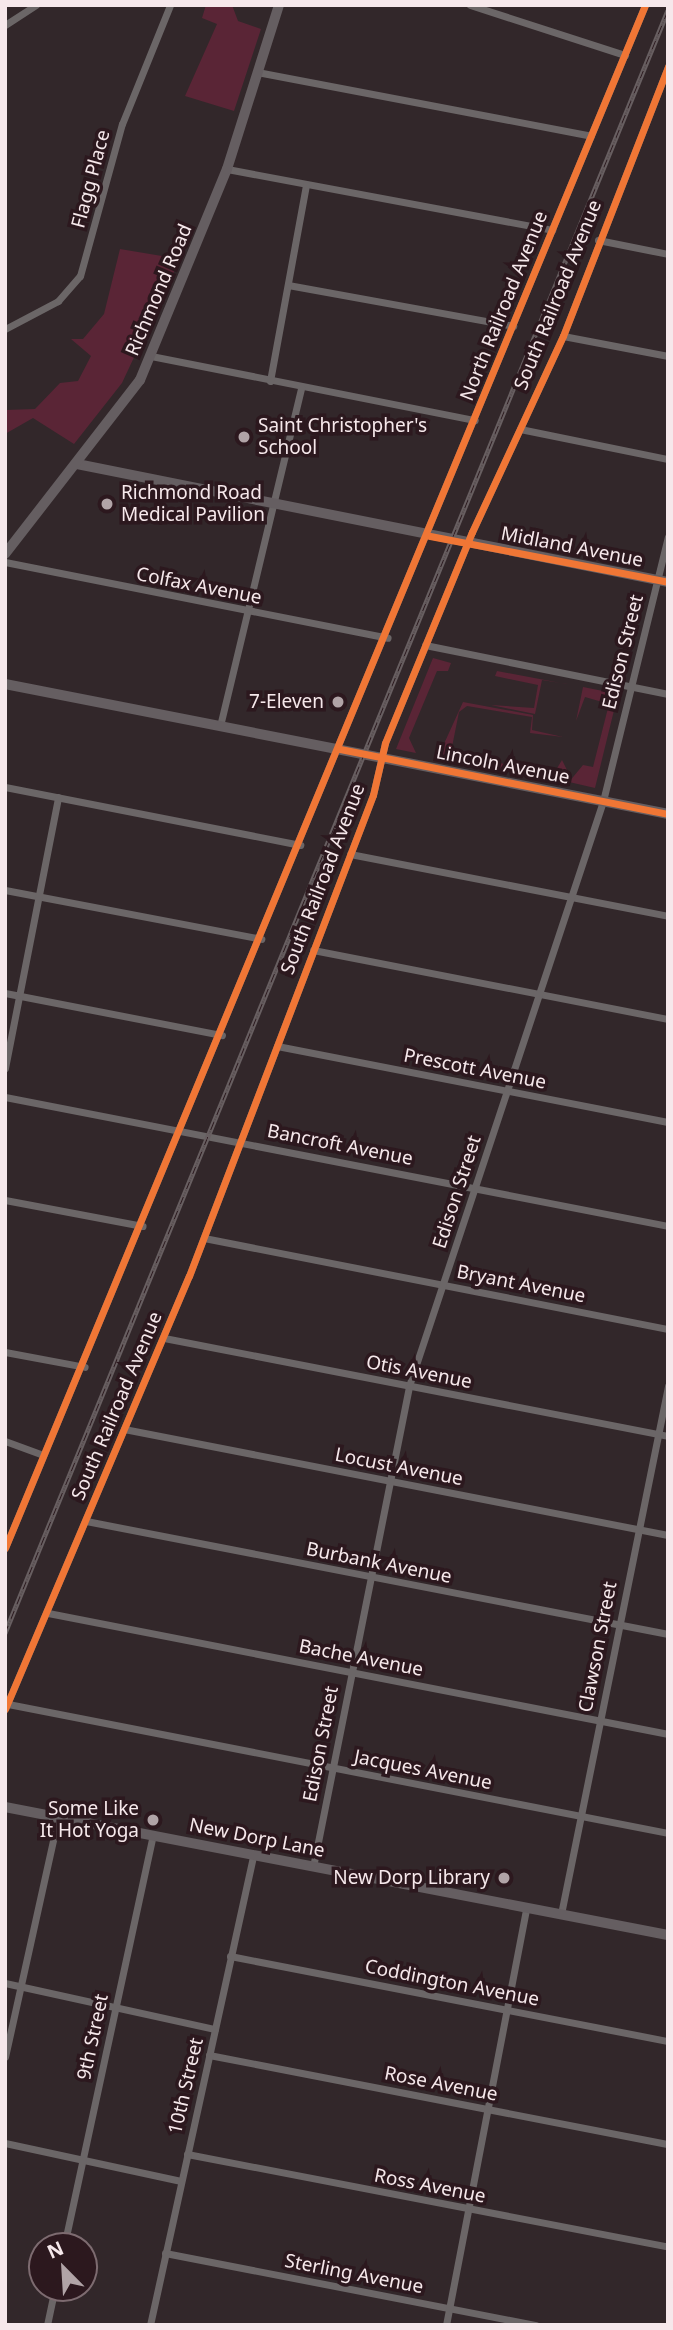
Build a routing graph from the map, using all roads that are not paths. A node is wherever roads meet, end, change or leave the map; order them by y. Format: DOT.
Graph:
graph roads {
  1 [pos="36,5"];
  2 [pos="170,5"];
  3 [pos="279,5"];
  4 [pos="470,5"];
  5 [pos="645,5"];
  6 [pos="5,25"];
  7 [pos="625,55"];
  8 [pos="668,66"];
  9 [pos="257,72"];
  10 [pos="666,74"];
  11 [pos="591,136"];
  12 [pos="227,169"];
  13 [pos="306,185"];
  14 [pos="552,230"];
  15 [pos="598,240"];
  16 [pos="668,254"];
  17 [pos="288,285"];
  18 [pos="513,326"];
  19 [pos="5,329"];
  20 [pos="563,336"];
  21 [pos="151,356"];
  22 [pos="668,356"];
  23 [pos="270,382"];
  24 [pos="302,388"];
  25 [pos="475,420"];
  26 [pos="520,429"];
  27 [pos="668,459"];
  28 [pos="77,464"];
  29 [pos="274,504"];
  30 [pos="430,536"];
  31 [pos="668,537"];
  32 [pos="467,543"];
  33 [pos="5,554"];
  34 [pos="5,562"];
  35 [pos="662,581"];
  36 [pos="248,612"];
  37 [pos="388,638"];
  38 [pos="425,645"];
  39 [pos="5,684"];
  40 [pos="631,686"];
  41 [pos="668,694"];
  42 [pos="220,726"];
  43 [pos="343,750"];
  44 [pos="378,756"];
  45 [pos="5,787"];
  46 [pos="58,797"];
  47 [pos="603,801"];
  48 [pos="668,814"];
  49 [pos="300,845"];
  50 [pos="350,854"];
  51 [pos="5,890"];
  52 [pos="38,896"];
  53 [pos="570,897"];
  54 [pos="668,916"];
  55 [pos="261,939"];
  56 [pos="313,950"];
  57 [pos="5,993"];
  58 [pos="539,994"];
  59 [pos="19,996"];
  60 [pos="668,1019"];
  61 [pos="222,1035"];
  62 [pos="277,1046"];
  63 [pos="5,1068"];
  64 [pos="507,1091"];
  65 [pos="5,1097"];
  66 [pos="668,1122"];
  67 [pos="182,1131"];
  68 [pos="237,1141"];
  69 [pos="475,1188"];
  70 [pos="5,1200"];
  71 [pos="143,1226"];
  72 [pos="668,1226"];
  73 [pos="204,1238"];
  74 [pos="443,1285"];
  75 [pos="668,1329"];
  76 [pos="164,1338"];
  77 [pos="5,1352"];
  78 [pos="85,1367"];
  79 [pos="409,1386"];
  80 [pos="668,1386"];
  81 [pos="124,1429"];
  82 [pos="655,1434"];
  83 [pos="668,1436"];
  84 [pos="5,1441"];
  85 [pos="43,1455"];
  86 [pos="388,1481"];
  87 [pos="86,1521"];
  88 [pos="637,1529"];
  89 [pos="668,1535"];
  90 [pos="8,1536"];
  91 [pos="5,1548"];
  92 [pos="369,1577"];
  93 [pos="48,1612"];
  94 [pos="618,1625"];
  95 [pos="668,1634"];
  96 [pos="351,1672"];
  97 [pos="7,1706"];
  98 [pos="599,1721"];
  99 [pos="668,1734"];
  100 [pos="333,1768"];
  101 [pos="5,1807"];
  102 [pos="581,1816"];
  103 [pos="58,1817"];
  104 [pos="668,1833"];
  105 [pos="153,1836"];
  106 [pos="253,1855"];
  107 [pos="313,1867"];
  108 [pos="526,1908"];
  109 [pos="561,1914"];
  110 [pos="668,1935"];
  111 [pos="230,1956"];
  112 [pos="5,1983"];
  113 [pos="20,1987"];
  114 [pos="116,2007"];
  115 [pos="507,2010"];
  116 [pos="215,2029"];
  117 [pos="668,2041"];
  118 [pos="209,2055"];
  119 [pos="5,2057"];
  120 [pos="487,2109"];
  121 [pos="5,2143"];
  122 [pos="668,2144"];
  123 [pos="187,2154"];
  124 [pos="83,2160"];
  125 [pos="181,2180"];
  126 [pos="468,2209"];
  127 [pos="67,2232"];
  128 [pos="668,2248"];
  129 [pos="165,2253"];
  130 [pos="52,2302"];
  131 [pos="449,2308"];
  132 [pos="47,2325"];
  133 [pos="150,2325"];
  134 [pos="446,2325"];
  135 [pos="536,2325"];
  1 -- 6 [label="street"];
  2 -- 19 [label="street, Flagg Place"];
  3 -- 9 [label="street, Richmond Road"];
  4 -- 7 [label="street"];
  5 -- 7 [label="street, North Railroad Avenue"];
  7 -- 11 [label="street, North Railroad Avenue"];
  8 -- 10 [label="street, South Railroad Avenue"];
  9 -- 11 [label="street"];
  9 -- 12 [label="street, Richmond Road"];
  10 -- 15 [label="street, South Railroad Avenue"];
  11 -- 14 [label="street, North Railroad Avenue"];
  12 -- 13 [label="street"];
  12 -- 21 [label="street, Richmond Road"];
  13 -- 14 [label="street"];
  13 -- 17 [label="street"];
  14 -- 18 [label="street, North Railroad Avenue"];
  15 -- 16 [label="street"];
  15 -- 20 [label="street, South Railroad Avenue"];
  17 -- 18 [label="street"];
  17 -- 23 [label="street"];
  18 -- 25 [label="street, North Railroad Avenue"];
  20 -- 22 [label="street"];
  20 -- 26 [label="street, South Railroad Avenue"];
  21 -- 23 [label="street"];
  21 -- 28 [label="street, Richmond Road"];
  23 -- 24 [label="street"];
  24 -- 25 [label="street"];
  24 -- 29 [label="street"];
  25 -- 30 [label="street, North Railroad Avenue"];
  26 -- 27 [label="street"];
  26 -- 32 [label="street, South Railroad Avenue"];
  28 -- 29 [label="street, Midland Avenue"];
  28 -- 33 [label="street, Richmond Road"];
  29 -- 30 [label="street, Midland Avenue"];
  29 -- 36 [label="street"];
  30 -- 32 [label="street, Midland Avenue"];
  30 -- 37 [label="street, North Railroad Avenue"];
  31 -- 35 [label="street, Edison Street"];
  32 -- 35 [label="street, Midland Avenue"];
  32 -- 38 [label="street, South Railroad Avenue"];
  34 -- 36 [label="street, Colfax Avenue"];
  35 -- 40 [label="street, Edison Street"];
  36 -- 37 [label="street, Colfax Avenue"];
  36 -- 42 [label="street"];
  37 -- 43 [label="street, North Railroad Avenue"];
  38 -- 40 [label="street"];
  38 -- 44 [label="street, South Railroad Avenue"];
  39 -- 42 [label="street, Lincoln Avenue"];
  40 -- 41 [label="street"];
  40 -- 47 [label="street, Edison Street"];
  42 -- 43 [label="street, Lincoln Avenue"];
  43 -- 44 [label="street, Lincoln Avenue"];
  43 -- 49 [label="street, North Railroad Avenue"];
  44 -- 47 [label="street, Lincoln Avenue"];
  44 -- 50 [label="street, South Railroad Avenue"];
  45 -- 46 [label="street"];
  46 -- 49 [label="street"];
  46 -- 52 [label="street"];
  47 -- 48 [label="street, Lincoln Avenue"];
  47 -- 53 [label="street, Edison Street"];
  49 -- 55 [label="street, North Railroad Avenue"];
  50 -- 53 [label="street"];
  50 -- 56 [label="street, South Railroad Avenue"];
  51 -- 52 [label="street"];
  52 -- 55 [label="street"];
  52 -- 59 [label="street"];
  53 -- 54 [label="street"];
  53 -- 58 [label="street, Edison Street"];
  55 -- 61 [label="street, North Railroad Avenue"];
  56 -- 58 [label="street"];
  56 -- 62 [label="street, South Railroad Avenue"];
  57 -- 59 [label="street"];
  58 -- 60 [label="street"];
  58 -- 64 [label="street, Edison Street"];
  59 -- 61 [label="street"];
  59 -- 63 [label="street"];
  61 -- 67 [label="street, North Railroad Avenue"];
  62 -- 64 [label="street, Prescott Avenue"];
  62 -- 68 [label="street, South Railroad Avenue"];
  64 -- 66 [label="street, Prescott Avenue"];
  64 -- 69 [label="street, Edison Street"];
  65 -- 67 [label="street, Bancroft Avenue"];
  67 -- 68 [label="street, Bancroft Avenue"];
  67 -- 71 [label="street, North Railroad Avenue"];
  68 -- 69 [label="street, Bancroft Avenue"];
  68 -- 73 [label="street, South Railroad Avenue"];
  69 -- 72 [label="street, Bancroft Avenue"];
  69 -- 74 [label="street, Edison Street"];
  70 -- 71 [label="street"];
  71 -- 78 [label="street, North Railroad Avenue"];
  73 -- 74 [label="street, Bryant Avenue"];
  73 -- 76 [label="street, South Railroad Avenue"];
  74 -- 75 [label="street, Bryant Avenue"];
  74 -- 79 [label="street, Edison Street"];
  76 -- 79 [label="street, Otis Avenue"];
  76 -- 81 [label="street, South Railroad Avenue"];
  77 -- 78 [label="street"];
  78 -- 85 [label="street, North Railroad Avenue"];
  79 -- 82 [label="street, Otis Avenue"];
  79 -- 86 [label="street, Edison Street"];
  80 -- 82 [label="street, Clawson Street"];
  81 -- 86 [label="street, Locust Avenue"];
  81 -- 87 [label="street, South Railroad Avenue"];
  82 -- 83 [label="street, Otis Avenue"];
  82 -- 88 [label="street, Clawson Street"];
  84 -- 85 [label="street"];
  85 -- 90 [label="street, North Railroad Avenue"];
  86 -- 88 [label="street, Locust Avenue"];
  86 -- 92 [label="street, Edison Street"];
  87 -- 92 [label="street, Burbank Avenue"];
  87 -- 93 [label="street, South Railroad Avenue"];
  88 -- 89 [label="street, Locust Avenue"];
  88 -- 94 [label="street, Clawson Street"];
  90 -- 91 [label="street, North Railroad Avenue"];
  92 -- 94 [label="street, Burbank Avenue"];
  92 -- 96 [label="street, Edison Street"];
  93 -- 96 [label="street, Bache Avenue"];
  93 -- 97 [label="street, South Railroad Avenue"];
  94 -- 95 [label="street, Burbank Avenue"];
  94 -- 98 [label="street, Clawson Street"];
  96 -- 98 [label="street, Bache Avenue"];
  96 -- 100 [label="street, Edison Street"];
  97 -- 100 [label="street, Jacques Avenue"];
  98 -- 99 [label="street, Bache Avenue"];
  98 -- 102 [label="street, Clawson Street"];
  100 -- 102 [label="street, Jacques Avenue"];
  100 -- 107 [label="street, Edison Street"];
  101 -- 103 [label="street, New Dorp Lane"];
  102 -- 104 [label="street, Jacques Avenue"];
  102 -- 109 [label="street, Clawson Street"];
  103 -- 105 [label="street, New Dorp Lane"];
  103 -- 113 [label="street"];
  105 -- 106 [label="street, New Dorp Lane"];
  105 -- 114 [label="street, 9th Street"];
  106 -- 107 [label="street, New Dorp Lane"];
  106 -- 111 [label="street, 10th Street"];
  107 -- 108 [label="street, New Dorp Lane"];
  108 -- 109 [label="street, New Dorp Lane"];
  108 -- 115 [label="street"];
  109 -- 110 [label="street, New Dorp Lane"];
  111 -- 115 [label="street, Coddington Avenue"];
  111 -- 116 [label="street, 10th Street"];
  112 -- 113 [label="street"];
  113 -- 114 [label="street"];
  113 -- 119 [label="street"];
  114 -- 116 [label="street"];
  114 -- 124 [label="street, 9th Street"];
  115 -- 117 [label="street, Coddington Avenue"];
  115 -- 120 [label="street"];
  116 -- 118 [label="street, 10th Street"];
  118 -- 120 [label="street, Rose Avenue"];
  118 -- 123 [label="street, 10th Street"];
  120 -- 122 [label="street, Rose Avenue"];
  120 -- 126 [label="street"];
  121 -- 124 [label="street"];
  123 -- 125 [label="street, 10th Street"];
  123 -- 126 [label="street, Ross Avenue"];
  124 -- 125 [label="street"];
  124 -- 127 [label="street, 9th Street"];
  125 -- 129 [label="street, 10th Street"];
  126 -- 128 [label="street, Ross Avenue"];
  126 -- 131 [label="street"];
  129 -- 131 [label="street, Sterling Avenue"];
  129 -- 133 [label="street, 10th Street"];
  130 -- 132 [label="street"];
  131 -- 134 [label="street"];
  131 -- 135 [label="street, Sterling Avenue"];
}
